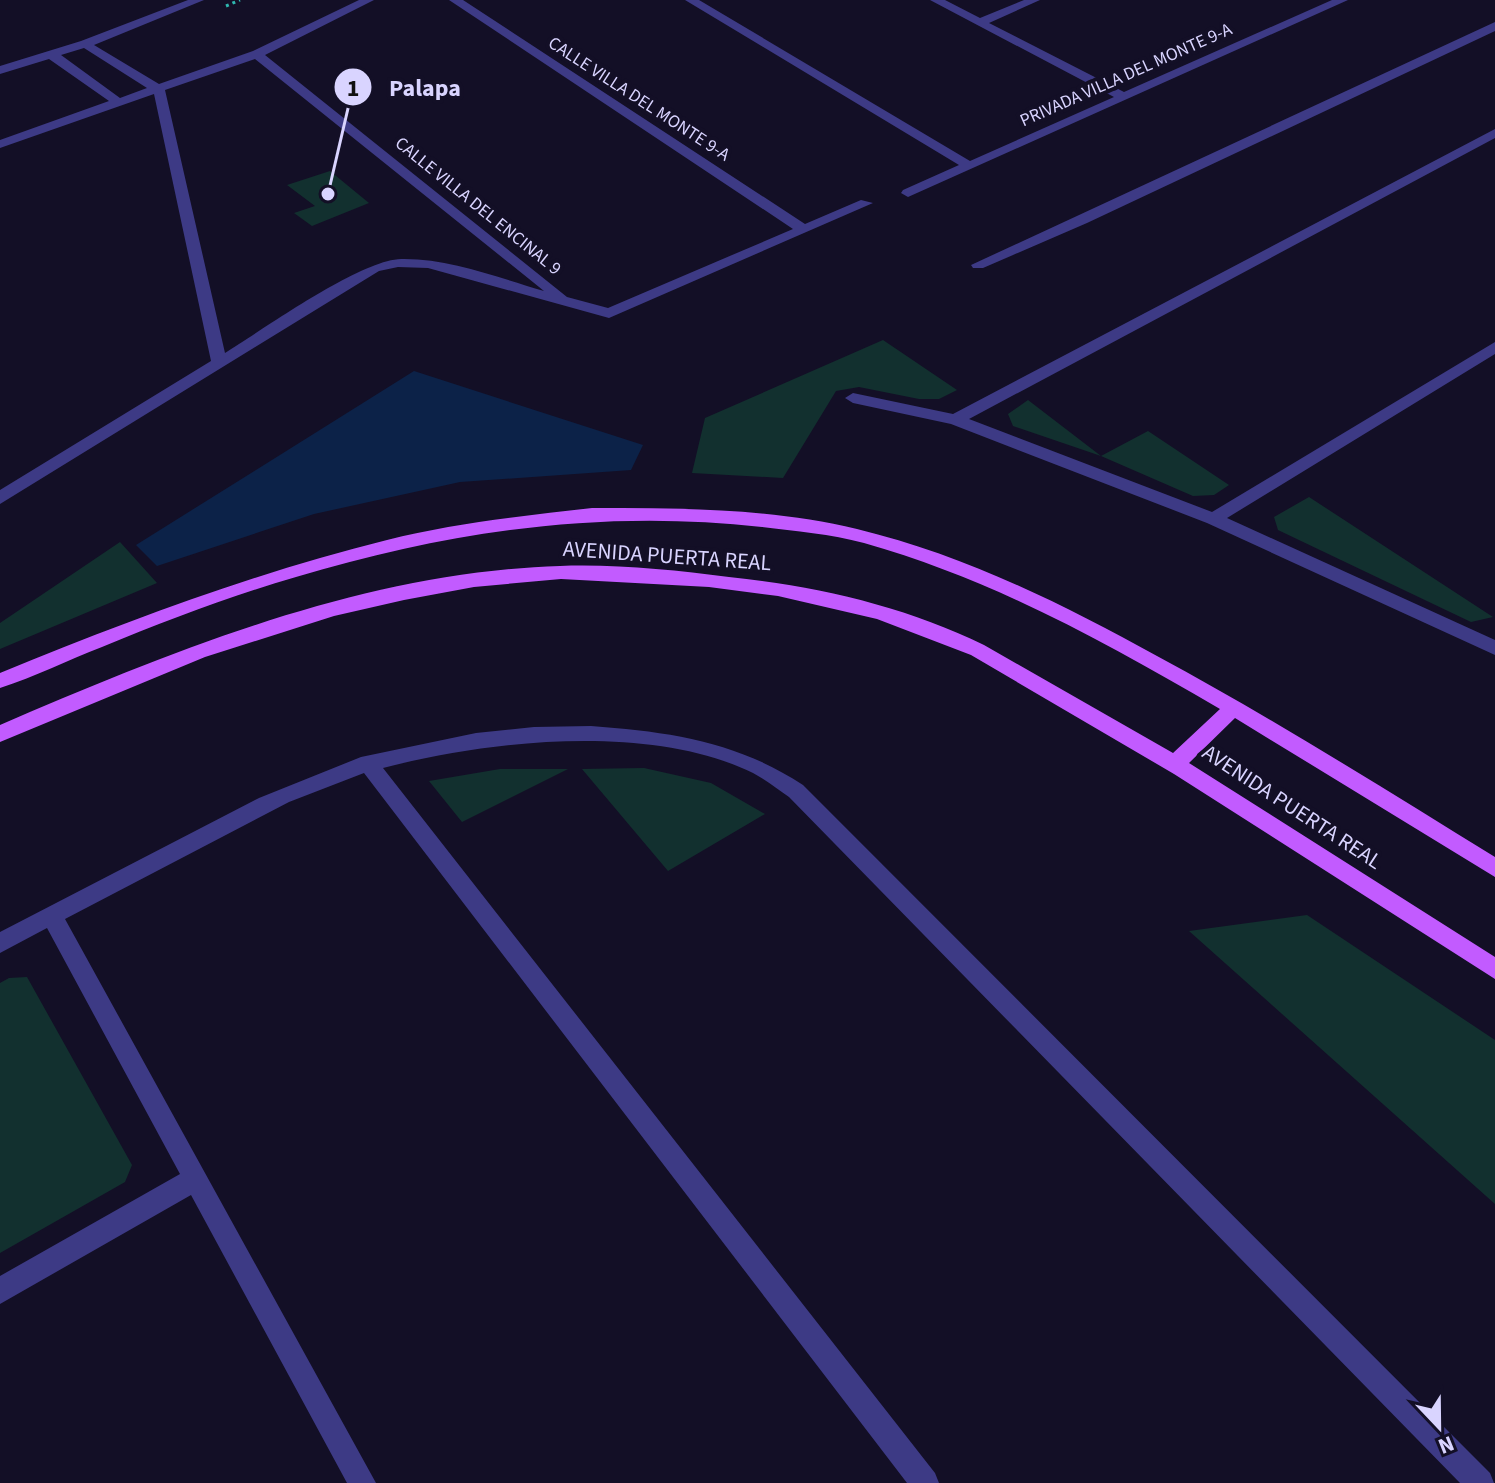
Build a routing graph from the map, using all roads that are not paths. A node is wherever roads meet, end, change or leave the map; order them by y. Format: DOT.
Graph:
graph roads {
  1 [pos="198,0"];
  2 [pos="368,0"];
  3 [pos="455,0"];
  4 [pos="691,0"];
  5 [pos="936,0"];
  6 [pos="1034,0"];
  7 [pos="1342,0"];
  8 [pos="979,23"];
  9 [pos="1495,26"];
  10 [pos="1480,35"];
  11 [pos="1495,42"];
  12 [pos="85,44"];
  13 [pos="257,54"];
  14 [pos="52,55"];
  15 [pos="0,70"];
  16 [pos="159,90"];
  17 [pos="1124,97"];
  18 [pos="121,104"];
  19 [pos="1495,133"];
  20 [pos="0,144"];
  21 [pos="969,166"];
  22 [pos="908,193"];
  23 [pos="866,203"];
  24 [pos="803,229"];
  25 [pos="978,265"];
  26 [pos="569,304"];
  27 [pos="1495,347"];
  28 [pos="219,362"];
  29 [pos="853,398"];
  30 [pos="955,420"];
  31 [pos="0,498"];
  32 [pos="1213,519"];
  33 [pos="1495,648"];
  34 [pos="0,681"];
  35 [pos="1235,706"];
  36 [pos="0,734"];
  37 [pos="368,763"];
  38 [pos="1176,763"];
  39 [pos="1495,868"];
  40 [pos="51,915"];
  41 [pos="0,943"];
  42 [pos="1495,969"];
  43 [pos="195,1179"];
  44 [pos="0,1291"];
  45 [pos="362,1483"];
  46 [pos="925,1483"];
  47 [pos="1480,1483"];
  1 -- 12 [label="street"];
  2 -- 13 [label="street"];
  3 -- 24 [label="street, CALLE VILLA DEL MONTE 9-A"];
  4 -- 21 [label="street"];
  5 -- 8 [label="street"];
  6 -- 8 [label="street"];
  7 -- 17 [label="street, PRIVADA VILLA DEL MONTE 9-A"];
  8 -- 17 [label="street"];
  9 -- 10 [label="street"];
  10 -- 11 [label="street"];
  10 -- 25 [label="street"];
  12 -- 14 [label="street"];
  12 -- 16 [label="street"];
  13 -- 16 [label="street"];
  13 -- 26 [label="street, CALLE VILLA DEL ENCINAL 9"];
  14 -- 15 [label="street"];
  14 -- 18 [label="street"];
  16 -- 18 [label="street"];
  16 -- 28 [label="street"];
  17 -- 21 [label="street, PRIVADA VILLA DEL MONTE 9-A"];
  18 -- 20 [label="street"];
  19 -- 30 [label="street"];
  21 -- 22 [label="street, PRIVADA VILLA DEL MONTE 9-A"];
  23 -- 24 [label="street"];
  24 -- 26 [label="street"];
  26 -- 28 [label="street, CALLE VILLA DEL ENCINAL 9"];
  27 -- 32 [label="street"];
  28 -- 31 [label="street, CALLE VILLA DEL ENCINAL 9"];
  29 -- 30 [label="street"];
  30 -- 32 [label="street"];
  32 -- 33 [label="street"];
  34 -- 35 [label="main road, AVENIDA PUERTA REAL"];
  35 -- 38 [label="main road"];
  35 -- 39 [label="main road, AVENIDA PUERTA REAL"];
  36 -- 38 [label="main road, AVENIDA PUERTA REAL"];
  37 -- 40 [label="street"];
  37 -- 46 [label="street"];
  37 -- 47 [label="street"];
  38 -- 42 [label="main road, AVENIDA PUERTA REAL"];
  40 -- 41 [label="street"];
  40 -- 43 [label="street"];
  43 -- 44 [label="street"];
  43 -- 45 [label="street"];
}
